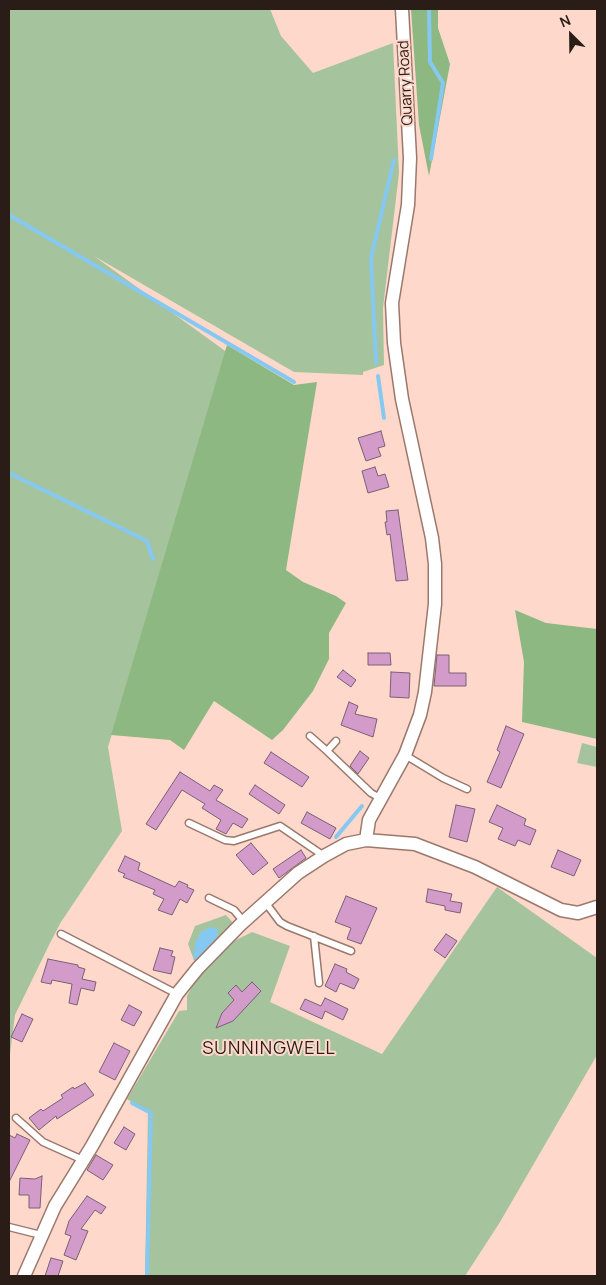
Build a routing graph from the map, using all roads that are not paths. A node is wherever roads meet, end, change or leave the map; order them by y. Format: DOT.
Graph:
graph roads {
  1 [pos="402,9"];
  2 [pos="310,736"];
  3 [pos="336,741"];
  4 [pos="327,751"];
  5 [pos="405,755"];
  6 [pos="467,789"];
  7 [pos="380,798"];
  8 [pos="189,824"];
  9 [pos="366,840"];
  10 [pos="324,856"];
  11 [pos="209,898"];
  12 [pos="265,902"];
  13 [pos="597,907"];
  14 [pos="244,922"];
  15 [pos="61,934"];
  16 [pos="314,936"];
  17 [pos="352,951"];
  18 [pos="319,984"];
  19 [pos="177,994"];
  20 [pos="16,1118"];
  21 [pos="83,1160"];
  22 [pos="9,1227"];
  23 [pos="40,1234"];
  24 [pos="24,1276"];
  1 -- 5 [label="street, Quarry Road"];
  2 -- 4 [label="lane"];
  3 -- 4 [label="lane"];
  4 -- 7 [label="lane"];
  5 -- 6 [label="lane"];
  5 -- 7 [label="street, Quarry Road"];
  7 -- 9 [label="street, Quarry Road"];
  8 -- 10 [label="lane"];
  9 -- 10 [label="street"];
  9 -- 13 [label="street"];
  10 -- 12 [label="street"];
  11 -- 14 [label="lane"];
  12 -- 14 [label="street"];
  12 -- 16 [label="lane"];
  14 -- 19 [label="street"];
  15 -- 19 [label="lane"];
  16 -- 17 [label="lane"];
  16 -- 18 [label="lane"];
  19 -- 21 [label="street"];
  20 -- 21 [label="lane"];
  21 -- 23 [label="street"];
  22 -- 23 [label="lane"];
  23 -- 24 [label="street"];
}
